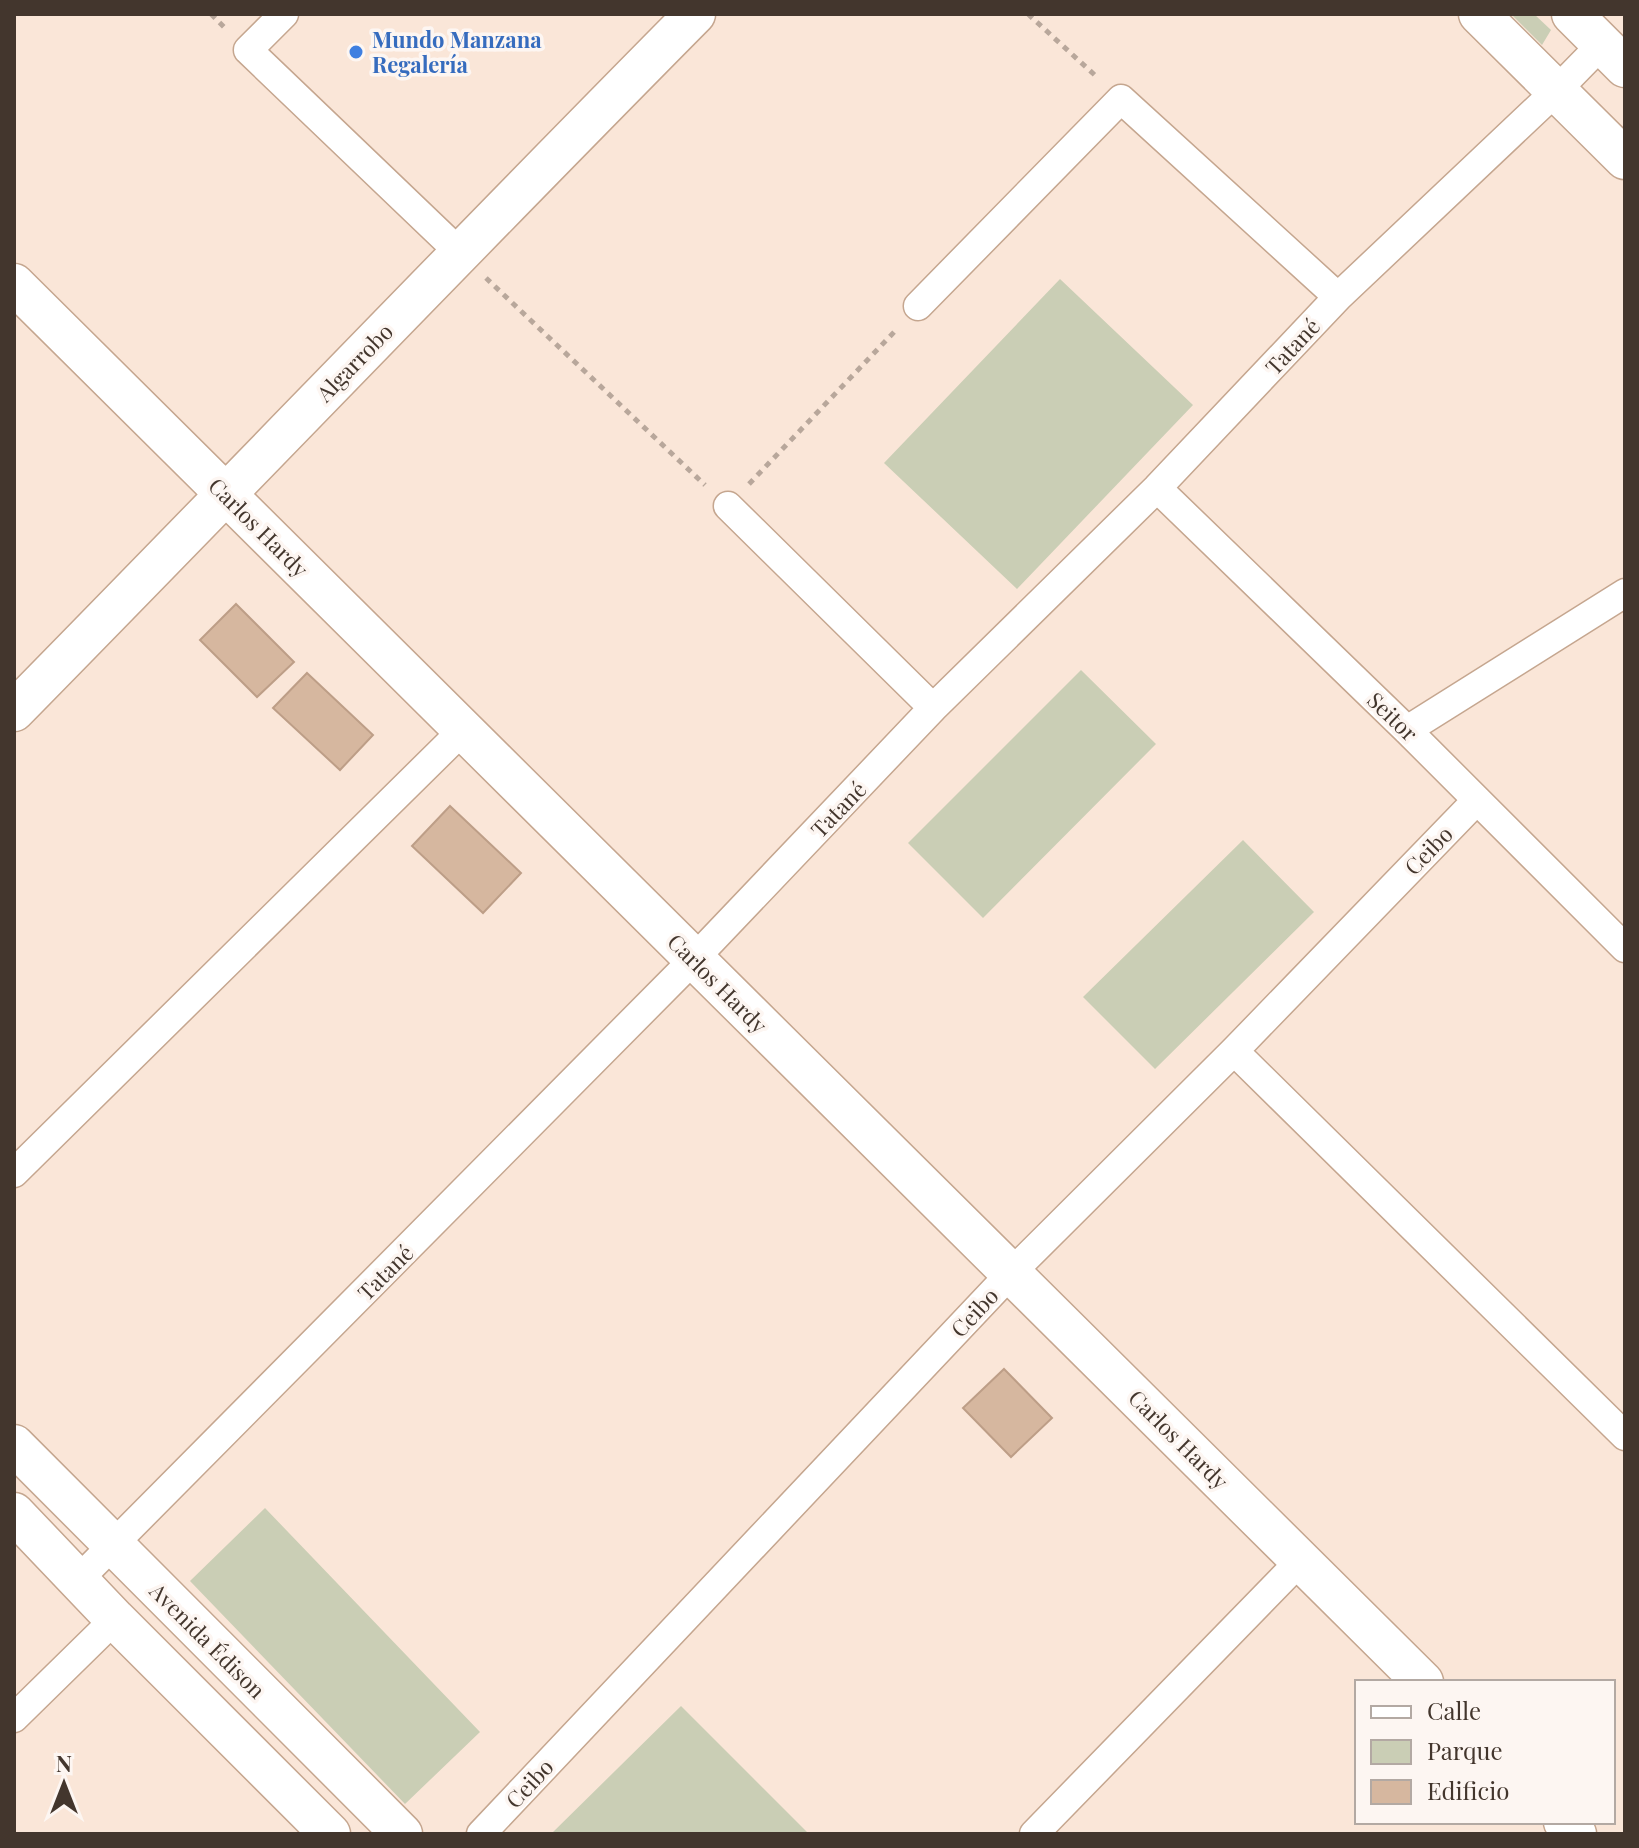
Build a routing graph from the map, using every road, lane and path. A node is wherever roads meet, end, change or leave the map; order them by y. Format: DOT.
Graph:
graph roads {
  1 [pos="284,14"];
  2 [pos="695,14"];
  3 [pos="1028,14"];
  4 [pos="1479,14"];
  5 [pos="1572,14"];
  6 [pos="1613,55"];
  7 [pos="1556,91"];
  8 [pos="1121,99"];
  9 [pos="1625,159"];
  10 [pos="459,252"];
  11 [pos="14,284"];
  12 [pos="1338,297"];
  13 [pos="918,306"];
  14 [pos="1157,488"];
  15 [pos="227,495"];
  16 [pos="728,506"];
  17 [pos="1625,593"];
  18 [pos="933,708"];
  19 [pos="14,711"];
  20 [pos="463,730"];
  21 [pos="1407,730"];
  22 [pos="1477,800"];
  23 [pos="1625,948"];
  24 [pos="694,959"];
  25 [pos="1234,1051"];
  26 [pos="14,1173"];
  27 [pos="1011,1273"];
  28 [pos="1625,1436"];
  29 [pos="14,1445"];
  30 [pos="14,1513"];
  31 [pos="113,1546"];
  32 [pos="1301,1560"];
  33 [pos="79,1579"];
  34 [pos="115,1619"];
  35 [pos="1421,1680"];
  36 [pos="14,1718"];
  37 [pos="330,1834"];
  38 [pos="402,1834"];
  39 [pos="481,1834"];
  40 [pos="1034,1834"];
  1 -- 10 [label="street"];
  2 -- 10 [label="street, Algarrobo"];
  3 -- 8 [label="path"];
  4 -- 7 [label="street"];
  5 -- 6 [label="street"];
  6 -- 7 [label="street, Tatané"];
  7 -- 9 [label="street"];
  7 -- 12 [label="street, Tatané"];
  8 -- 12 [label="street"];
  8 -- 13 [label="street"];
  10 -- 15 [label="street, Algarrobo"];
  10 -- 16 [label="path"];
  11 -- 15 [label="street, Carlos Hardy"];
  12 -- 14 [label="street, Tatané"];
  13 -- 16 [label="path"];
  14 -- 18 [label="street, Tatané"];
  14 -- 21 [label="street, Seitor"];
  15 -- 19 [label="street, Algarrobo"];
  15 -- 20 [label="street, Carlos Hardy"];
  16 -- 18 [label="street"];
  17 -- 21 [label="street"];
  18 -- 24 [label="street, Tatané"];
  20 -- 24 [label="street, Carlos Hardy"];
  20 -- 26 [label="street"];
  21 -- 22 [label="street, Seitor"];
  22 -- 23 [label="street, Seitor"];
  22 -- 25 [label="street, Ceibo"];
  24 -- 27 [label="street, Carlos Hardy"];
  24 -- 31 [label="street, Tatané"];
  25 -- 27 [label="street, Ceibo"];
  25 -- 28 [label="street"];
  27 -- 32 [label="street, Carlos Hardy"];
  27 -- 39 [label="street, Ceibo"];
  29 -- 31 [label="street, Avenida Édison"];
  30 -- 33 [label="street"];
  31 -- 33 [label="street, Tatané"];
  31 -- 38 [label="street, Avenida Édison"];
  32 -- 35 [label="street, Carlos Hardy"];
  32 -- 40 [label="street"];
  33 -- 34 [label="street"];
  34 -- 36 [label="street"];
  34 -- 37 [label="street"];
}
